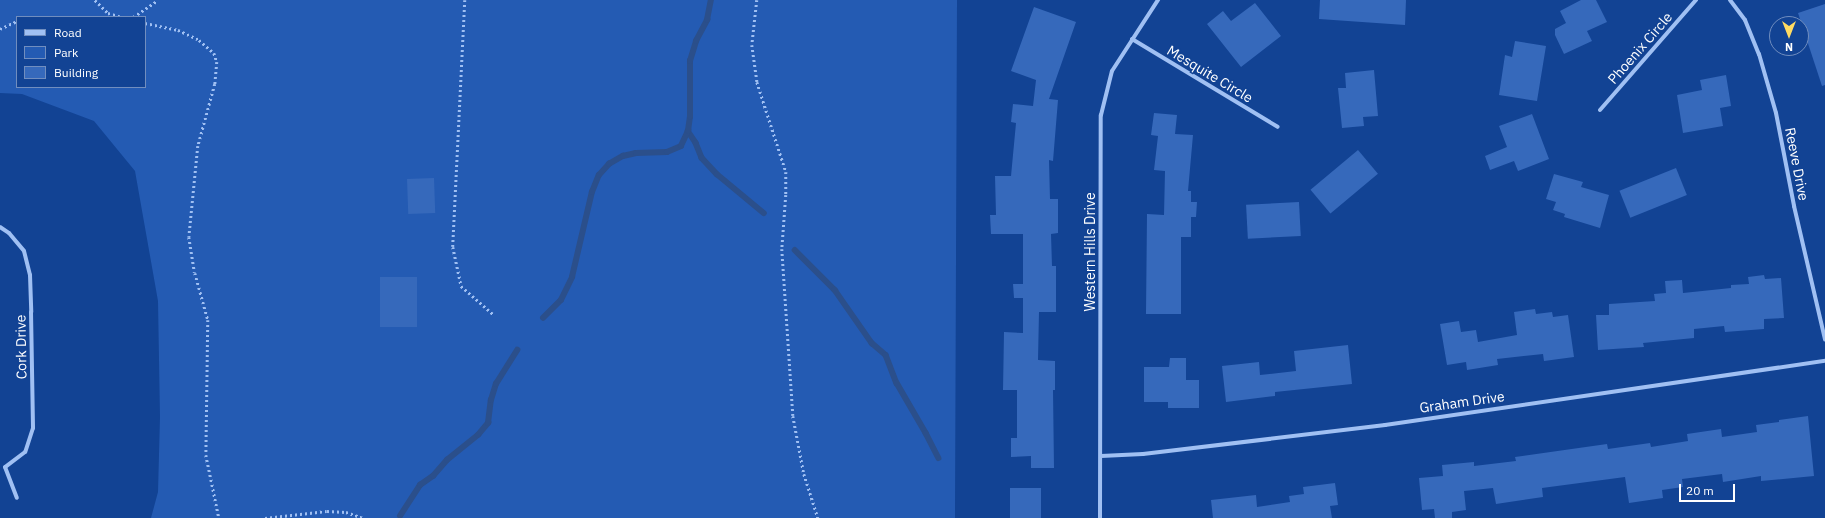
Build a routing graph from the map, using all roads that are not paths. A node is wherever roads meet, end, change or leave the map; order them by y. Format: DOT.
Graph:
graph roads {
  1 [pos="1158,0"];
  2 [pos="1696,0"];
  3 [pos="1730,0"];
  4 [pos="1132,39"];
  5 [pos="1600,110"];
  6 [pos="1278,127"];
  7 [pos="0,227"];
  8 [pos="1825,339"];
  9 [pos="1825,361"];
  10 [pos="1101,456"];
  11 [pos="2,467"];
  12 [pos="17,498"];
  13 [pos="1100,518"];
  1 -- 4 [label="street, Western Hills Drive"];
  2 -- 5 [label="street, Phoenix Circle"];
  3 -- 8 [label="street, Reeve Drive"];
  4 -- 6 [label="street, Mesquite Circle"];
  4 -- 10 [label="street, Western Hills Drive"];
  7 -- 11 [label="street, Cork Drive"];
  9 -- 10 [label="street, Graham Drive"];
  10 -- 13 [label="street, Western Hills Drive"];
  11 -- 12 [label="street"];
}
